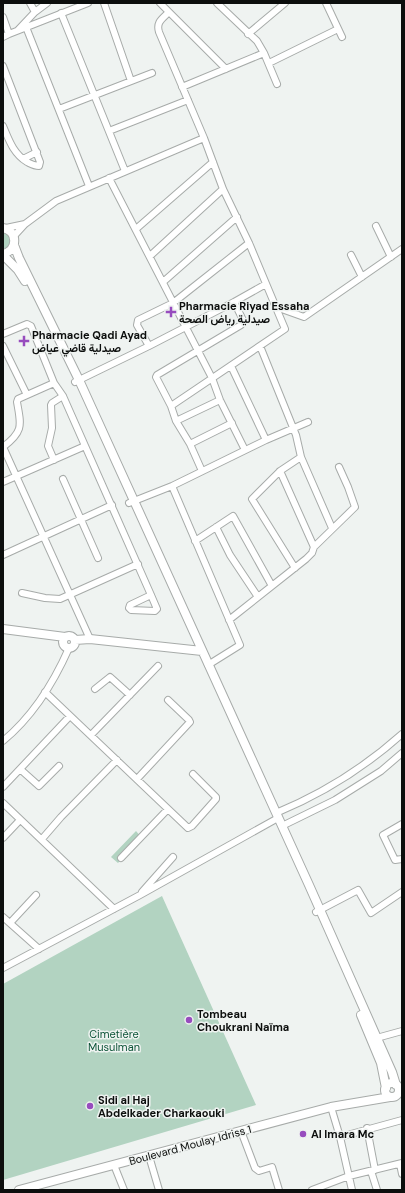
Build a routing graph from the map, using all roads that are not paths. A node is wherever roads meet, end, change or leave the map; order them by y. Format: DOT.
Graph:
graph roads {
  1 [pos="30,3"];
  2 [pos="47,3"];
  3 [pos="88,3"];
  4 [pos="104,3"];
  5 [pos="160,3"];
  6 [pos="216,3"];
  7 [pos="284,3"];
  8 [pos="326,3"];
  9 [pos="34,12"];
  10 [pos="169,12"];
  11 [pos="61,13"];
  12 [pos="3,17"];
  13 [pos="26,27"];
  14 [pos="338,29"];
  15 [pos="17,31"];
  16 [pos="248,34"];
  17 [pos="6,35"];
  18 [pos="342,37"];
  19 [pos="264,53"];
  20 [pos="269,63"];
  21 [pos="3,66"];
  22 [pos="226,68"];
  23 [pos="152,73"];
  24 [pos="131,81"];
  25 [pos="277,84"];
  26 [pos="182,87"];
  27 [pos="94,95"];
  28 [pos="188,100"];
  29 [pos="59,109"];
  30 [pos="3,126"];
  31 [pos="109,131"];
  32 [pos="204,138"];
  33 [pos="37,152"];
  34 [pos="23,159"];
  35 [pos="212,162"];
  36 [pos="125,171"];
  37 [pos="109,178"];
  38 [pos="89,186"];
  39 [pos="223,189"];
  40 [pos="237,217"];
  41 [pos="25,224"];
  42 [pos="376,226"];
  43 [pos="4,227"];
  44 [pos="136,229"];
  45 [pos="14,236"];
  46 [pos="249,243"];
  47 [pos="14,245"];
  48 [pos="402,249"];
  49 [pos="3,255"];
  50 [pos="351,255"];
  51 [pos="150,256"];
  52 [pos="391,257"];
  53 [pos="362,277"];
  54 [pos="163,282"];
  55 [pos="266,284"];
  56 [pos="234,302"];
  57 [pos="173,303"];
  58 [pos="276,307"];
  59 [pos="185,327"];
  60 [pos="3,334"];
  61 [pos="3,346"];
  62 [pos="149,346"];
  63 [pos="260,346"];
  64 [pos="198,351"];
  65 [pos="231,366"];
  66 [pos="212,378"];
  67 [pos="77,381"];
  68 [pos="54,383"];
  69 [pos="27,395"];
  70 [pos="62,396"];
  71 [pos="220,400"];
  72 [pos="171,406"];
  73 [pos="176,421"];
  74 [pos="308,422"];
  75 [pos="232,423"];
  76 [pos="294,428"];
  77 [pos="266,440"];
  78 [pos="190,444"];
  79 [pos="85,446"];
  80 [pos="3,447"];
  81 [pos="245,450"];
  82 [pos="301,457"];
  83 [pos="54,460"];
  84 [pos="339,466"];
  85 [pos="202,471"];
  86 [pos="280,471"];
  87 [pos="17,476"];
  88 [pos="63,479"];
  89 [pos="3,482"];
  90 [pos="172,486"];
  91 [pos="132,502"];
  92 [pos="112,505"];
  93 [pos="81,519"];
  94 [pos="216,527"];
  95 [pos="332,528"];
  96 [pos="43,536"];
  97 [pos="195,541"];
  98 [pos="314,547"];
  99 [pos="3,555"];
  100 [pos="98,558"];
  101 [pos="138,564"];
  102 [pos="296,568"];
  103 [pos="272,586"];
  104 [pos="22,593"];
  105 [pos="70,595"];
  106 [pos="151,595"];
  107 [pos="258,597"];
  108 [pos="229,620"];
  109 [pos="3,629"];
  110 [pos="65,638"];
  111 [pos="90,639"];
  112 [pos="75,640"];
  113 [pos="70,648"];
  114 [pos="199,650"];
  115 [pos="208,665"];
  116 [pos="158,666"];
  117 [pos="95,689"];
  118 [pos="45,692"];
  119 [pos="130,695"];
  120 [pos="168,700"];
  121 [pos="225,708"];
  122 [pos="70,716"];
  123 [pos="402,734"];
  124 [pos="91,735"];
  125 [pos="3,741"];
  126 [pos="402,752"];
  127 [pos="117,760"];
  128 [pos="59,766"];
  129 [pos="20,769"];
  130 [pos="193,774"];
  131 [pos="138,779"];
  132 [pos="3,787"];
  133 [pos="3,803"];
  134 [pos="168,809"];
  135 [pos="276,817"];
  136 [pos="20,820"];
  137 [pos="402,824"];
  138 [pos="282,826"];
  139 [pos="3,838"];
  140 [pos="42,839"];
  141 [pos="173,857"];
  142 [pos="121,858"];
  143 [pos="402,859"];
  144 [pos="402,892"];
  145 [pos="36,895"];
  146 [pos="140,895"];
  147 [pos="114,909"];
  148 [pos="318,911"];
  149 [pos="3,917"];
  150 [pos="10,923"];
  151 [pos="39,949"];
  152 [pos="3,968"];
  153 [pos="402,1031"];
  154 [pos="374,1038"];
  155 [pos="394,1090"];
  156 [pos="331,1108"];
  157 [pos="402,1120"];
  158 [pos="367,1128"];
  159 [pos="241,1131"];
  160 [pos="340,1137"];
  161 [pos="149,1156"];
  162 [pos="401,1164"];
  163 [pos="114,1165"];
  164 [pos="373,1170"];
  165 [pos="402,1174"];
  166 [pos="349,1176"];
  167 [pos="28,1189"];
  168 [pos="19,1190"];
  169 [pos="124,1190"];
  170 [pos="159,1190"];
  171 [pos="279,1190"];
  172 [pos="312,1190"];
  173 [pos="352,1190"];
  174 [pos="377,1190"];
  1 -- 9 [label="street"];
  2 -- 9 [label="street"];
  3 -- 11 [label="street"];
  4 -- 24 [label="street"];
  5 -- 10 [label="street"];
  6 -- 16 [label="street"];
  7 -- 16 [label="street"];
  8 -- 14 [label="street"];
  9 -- 15 [label="street"];
  10 -- 22 [label="street"];
  10 -- 26 [label="street"];
  11 -- 13 [label="street"];
  11 -- 27 [label="street"];
  12 -- 17 [label="street"];
  13 -- 15 [label="street"];
  13 -- 29 [label="street"];
  14 -- 18 [label="street"];
  14 -- 20 [label="street"];
  15 -- 17 [label="street"];
  16 -- 19 [label="street"];
  19 -- 20 [label="street"];
  19 -- 22 [label="street"];
  20 -- 25 [label="street"];
  21 -- 33 [label="street"];
  22 -- 26 [label="street"];
  23 -- 24 [label="street"];
  24 -- 27 [label="street"];
  26 -- 28 [label="street"];
  27 -- 29 [label="street"];
  27 -- 31 [label="street"];
  28 -- 31 [label="street"];
  28 -- 32 [label="street"];
  29 -- 38 [label="street"];
  30 -- 34 [label="street"];
  31 -- 36 [label="street"];
  32 -- 35 [label="street"];
  32 -- 36 [label="street"];
  33 -- 34 [label="street"];
  33 -- 34 [label="street"];
  35 -- 39 [label="street"];
  35 -- 44 [label="street"];
  36 -- 37 [label="street"];
  37 -- 38 [label="street"];
  37 -- 44 [label="street"];
  38 -- 41 [label="street"];
  39 -- 40 [label="street"];
  39 -- 51 [label="street"];
  40 -- 46 [label="street"];
  40 -- 54 [label="street"];
  41 -- 43 [label="street"];
  41 -- 45 [label="street"];
  42 -- 52 [label="street"];
  43 -- 45 [label="main road"];
  44 -- 51 [label="street"];
  45 -- 47 [label="main road"];
  46 -- 55 [label="street"];
  46 -- 57 [label="street"];
  47 -- 49 [label="main road"];
  47 -- 67 [label="main road"];
  48 -- 52 [label="street"];
  49 -- 67 [label="main road"];
  50 -- 53 [label="street"];
  51 -- 54 [label="street"];
  52 -- 53 [label="street"];
  53 -- 58 [label="street"];
  54 -- 57 [label="street"];
  55 -- 56 [label="street"];
  55 -- 58 [label="street"];
  56 -- 59 [label="street"];
  56 -- 64 [label="street"];
  57 -- 59 [label="street"];
  57 -- 62 [label="street"];
  58 -- 63 [label="street"];
  59 -- 62 [label="street"];
  59 -- 64 [label="street"];
  60 -- 68 [label="street"];
  61 -- 69 [label="street"];
  62 -- 67 [label="street"];
  63 -- 65 [label="street"];
  63 -- 76 [label="street"];
  64 -- 66 [label="street"];
  64 -- 72 [label="street"];
  65 -- 66 [label="street"];
  65 -- 77 [label="street"];
  66 -- 71 [label="street"];
  66 -- 72 [label="street"];
  67 -- 91 [label="main road"];
  68 -- 69 [label="street"];
  68 -- 70 [label="street"];
  69 -- 80 [label="street"];
  70 -- 79 [label="street"];
  70 -- 83 [label="street"];
  71 -- 73 [label="street"];
  71 -- 75 [label="street"];
  72 -- 73 [label="street"];
  73 -- 78 [label="street"];
  74 -- 76 [label="street"];
  75 -- 78 [label="street"];
  75 -- 81 [label="street"];
  76 -- 77 [label="street"];
  76 -- 82 [label="street"];
  77 -- 81 [label="street"];
  78 -- 85 [label="street"];
  79 -- 83 [label="street"];
  79 -- 92 [label="street"];
  80 -- 87 [label="street"];
  81 -- 85 [label="street"];
  82 -- 86 [label="street"];
  82 -- 95 [label="street"];
  83 -- 87 [label="street"];
  84 -- 95 [label="street"];
  85 -- 90 [label="street"];
  86 -- 98 [label="street"];
  86 -- 102 [label="street"];
  87 -- 89 [label="street"];
  87 -- 96 [label="street"];
  88 -- 93 [label="street"];
  90 -- 91 [label="street"];
  90 -- 97 [label="street"];
  91 -- 114 [label="main road"];
  92 -- 93 [label="street"];
  92 -- 101 [label="street"];
  93 -- 96 [label="street"];
  93 -- 100 [label="street"];
  94 -- 97 [label="street"];
  94 -- 103 [label="street"];
  94 -- 107 [label="street"];
  95 -- 98 [label="street"];
  96 -- 99 [label="street"];
  96 -- 105 [label="street"];
  97 -- 108 [label="street"];
  98 -- 102 [label="street"];
  101 -- 105 [label="street"];
  101 -- 106 [label="street"];
  102 -- 103 [label="street"];
  103 -- 107 [label="street"];
  104 -- 105 [label="street"];
  105 -- 111 [label="street"];
  107 -- 108 [label="street"];
  108 -- 115 [label="street"];
  109 -- 110 [label="main road"];
  110 -- 112 [label="main road"];
  110 -- 113 [label="main road"];
  111 -- 112 [label="main road"];
  111 -- 114 [label="main road"];
  112 -- 113 [label="main road"];
  113 -- 118 [label="street"];
  114 -- 115 [label="main road"];
  114 -- 121 [label="main road"];
  115 -- 121 [label="main road"];
  116 -- 119 [label="street"];
  117 -- 119 [label="street"];
  118 -- 122 [label="street"];
  118 -- 125 [label="street"];
  119 -- 124 [label="street"];
  120 -- 131 [label="street"];
  121 -- 135 [label="main road"];
  122 -- 124 [label="street"];
  122 -- 129 [label="street"];
  123 -- 135 [label="street"];
  124 -- 127 [label="street"];
  126 -- 138 [label="street"];
  127 -- 131 [label="street"];
  127 -- 140 [label="street"];
  128 -- 129 [label="street"];
  129 -- 132 [label="street"];
  130 -- 134 [label="street"];
  131 -- 134 [label="street"];
  133 -- 136 [label="street"];
  134 -- 142 [label="street"];
  135 -- 138 [label="main road"];
  135 -- 146 [label="street"];
  135 -- 148 [label="main road"];
  136 -- 139 [label="street"];
  136 -- 140 [label="street"];
  137 -- 143 [label="street"];
  138 -- 148 [label="main road"];
  140 -- 147 [label="street"];
  141 -- 146 [label="street"];
  144 -- 148 [label="street"];
  145 -- 150 [label="street"];
  146 -- 147 [label="street"];
  147 -- 151 [label="street"];
  148 -- 154 [label="main road"];
  149 -- 150 [label="street"];
  150 -- 151 [label="street"];
  151 -- 152 [label="street"];
  153 -- 154 [label="street"];
  154 -- 155 [label="main road"];
  155 -- 156 [label="main road, Boulevard Moulay Idriss 1"];
  156 -- 159 [label="main road, Boulevard Moulay Idriss 1"];
  156 -- 160 [label="street"];
  157 -- 158 [label="street"];
  158 -- 160 [label="street"];
  158 -- 164 [label="street"];
  159 -- 161 [label="main road, Boulevard Moulay Idriss 1"];
  159 -- 171 [label="street"];
  160 -- 166 [label="street"];
  161 -- 163 [label="main road, Boulevard Moulay Idriss 1"];
  161 -- 170 [label="street"];
  162 -- 164 [label="street"];
  162 -- 165 [label="street"];
  163 -- 167 [label="main road, Boulevard Moulay Idriss 1"];
  163 -- 169 [label="street"];
  164 -- 166 [label="street"];
  164 -- 174 [label="street"];
  166 -- 172 [label="street"];
  166 -- 173 [label="street"];
  167 -- 168 [label="main road, Boulevard Moulay Idriss 1"];
}
